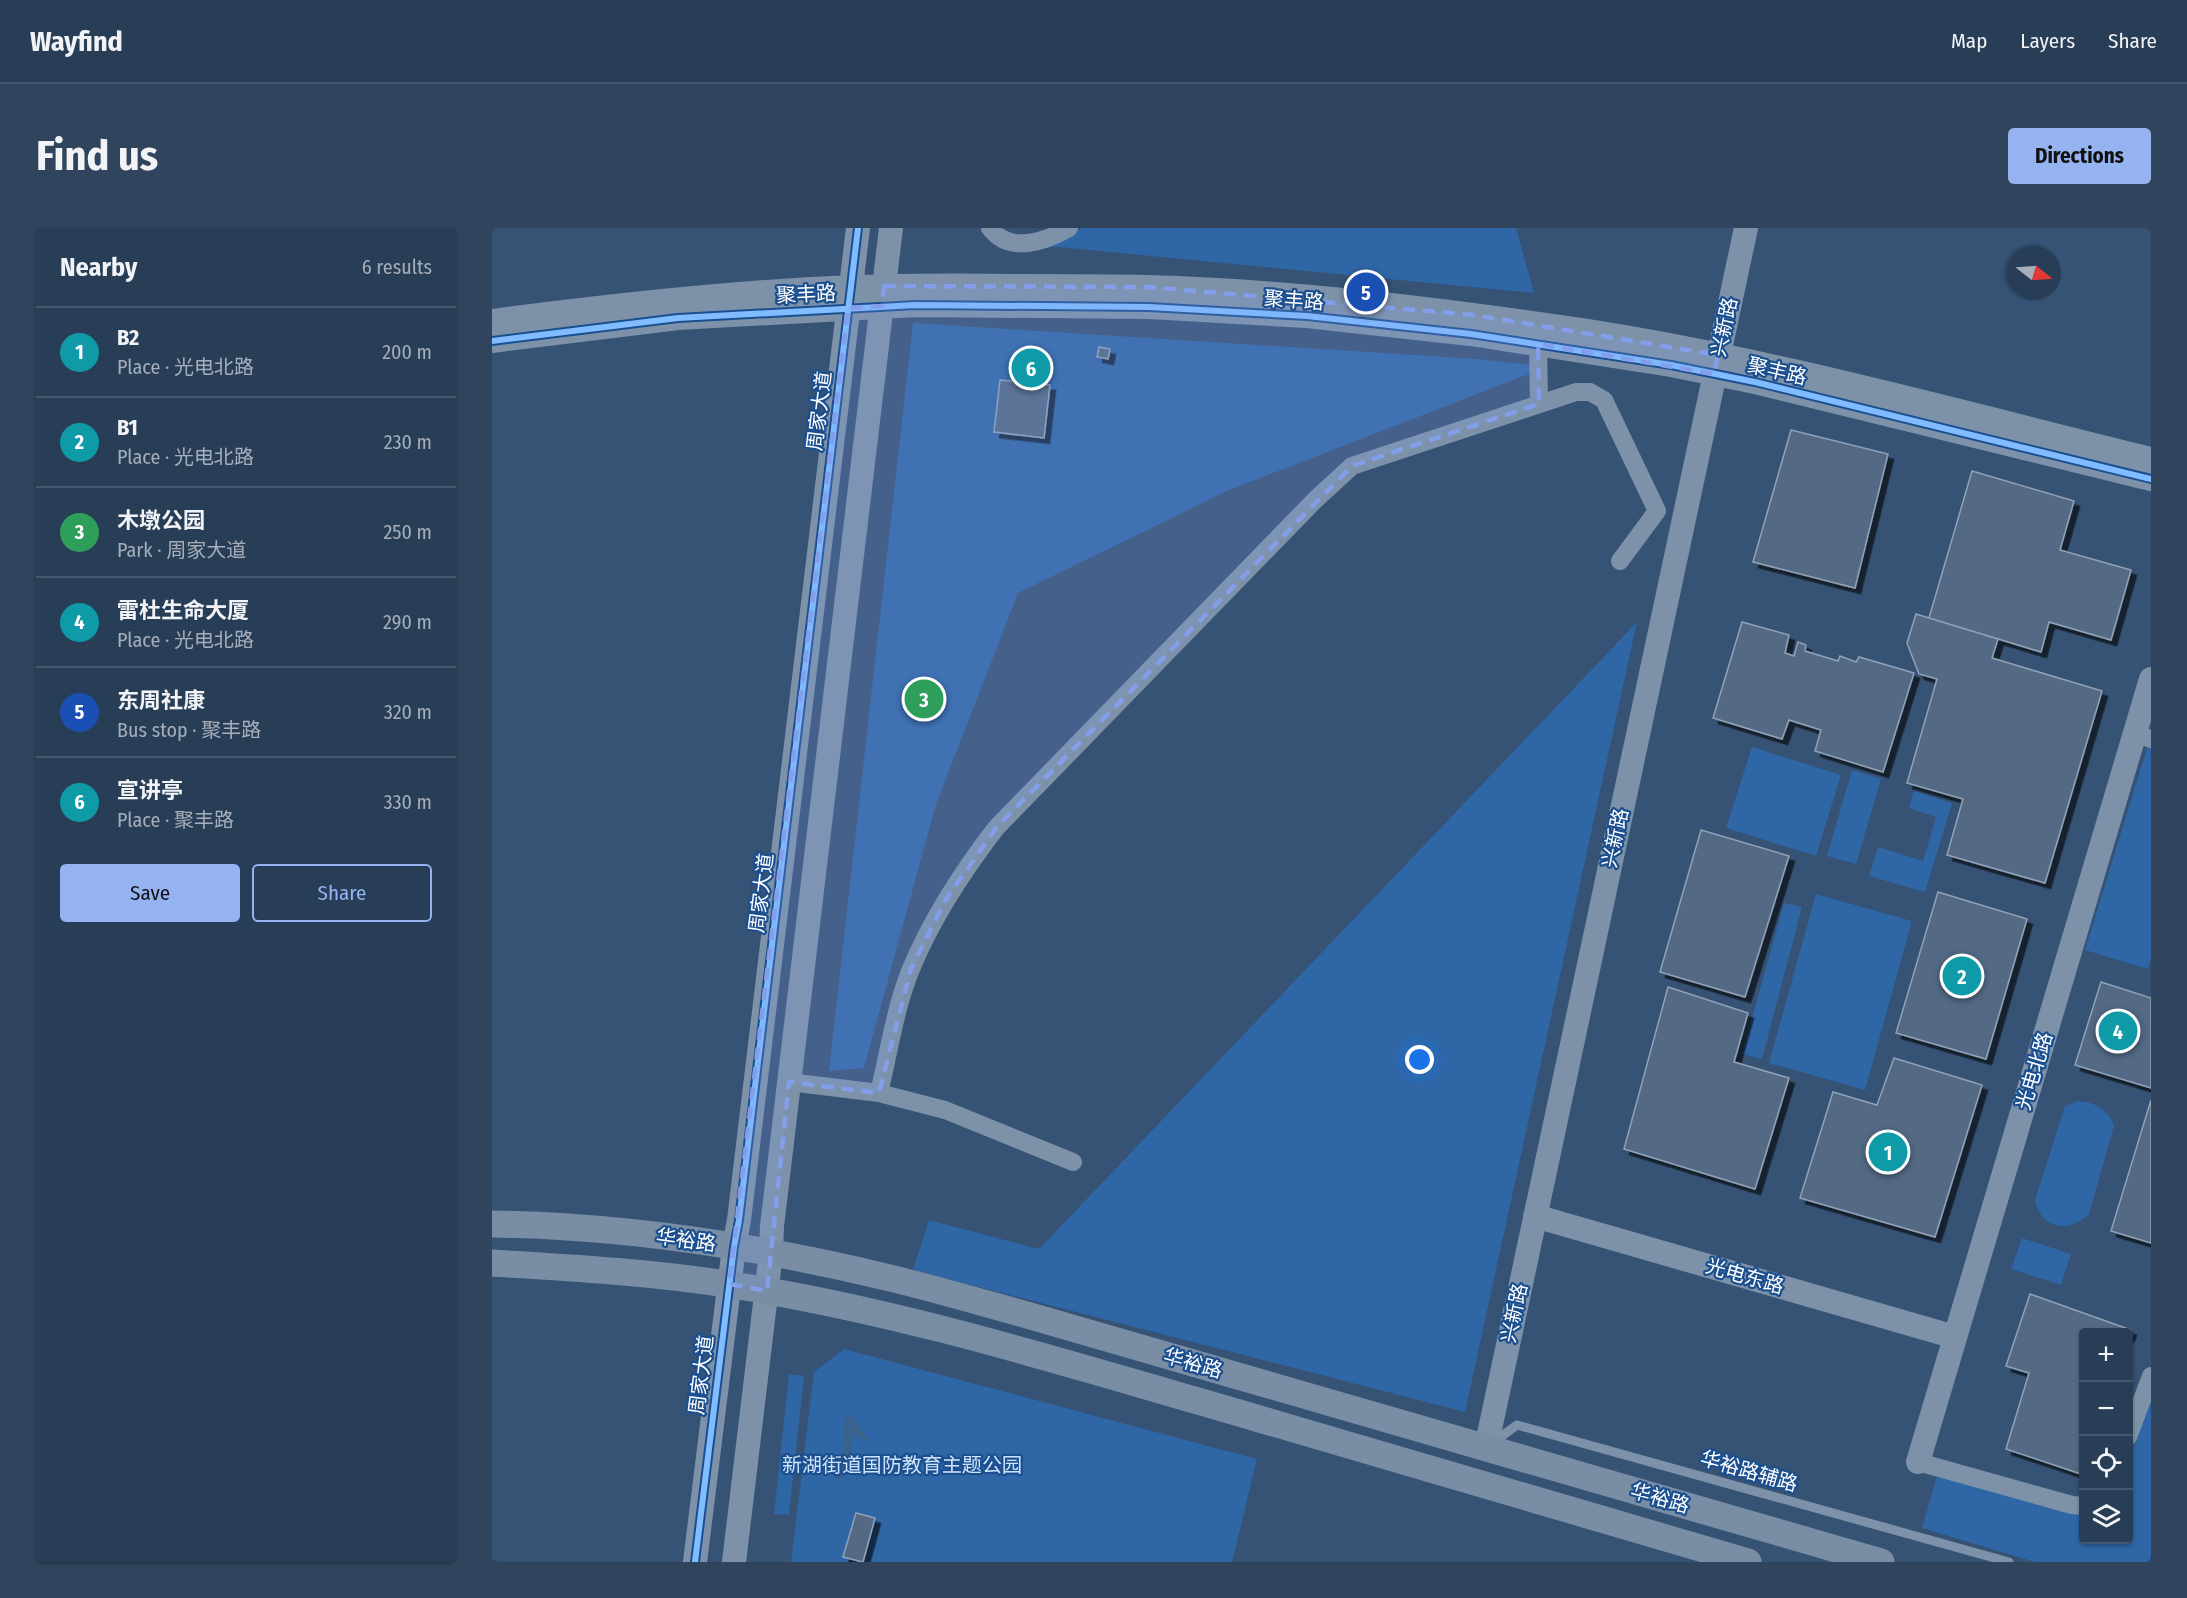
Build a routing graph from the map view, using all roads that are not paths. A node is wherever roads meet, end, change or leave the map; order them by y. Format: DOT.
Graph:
graph roads {
  1 [pos="858,228"];
  2 [pos="891,228"];
  3 [pos="990,228"];
  4 [pos="1069,228"];
  5 [pos="1746,228"];
  6 [pos="883,296"];
  7 [pos="850,298"];
  8 [pos="492,321"];
  9 [pos="492,341"];
  10 [pos="1538,344"];
  11 [pos="1716,364"];
  12 [pos="1539,404"];
  13 [pos="2151,459"];
  14 [pos="2151,479"];
  15 [pos="1620,561"];
  16 [pos="2151,679"];
  17 [pos="2143,736"];
  18 [pos="789,1082"];
  19 [pos="879,1093"];
  20 [pos="1073,1162"];
  21 [pos="1535,1216"];
  22 [pos="492,1224"];
  23 [pos="734,1247"];
  24 [pos="771,1253"];
  25 [pos="492,1263"];
  26 [pos="729,1284"];
  27 [pos="767,1291"];
  28 [pos="1955,1337"];
  29 [pos="2151,1376"];
  30 [pos="2128,1436"];
  31 [pos="1486,1448"];
  32 [pos="1918,1462"];
  33 [pos="2079,1506"];
  34 [pos="695,1562"];
  35 [pos="734,1562"];
  36 [pos="1748,1562"];
  37 [pos="1881,1562"];
  38 [pos="2009,1562"];
  1 -- 7 [label="street, 周家大道"];
  2 -- 6 [label="street"];
  3 -- 4 [label="street"];
  5 -- 11 [label="street, 兴新路"];
  6 -- 7 [label="street, 聚丰路"];
  6 -- 10 [label="street, 聚丰路"];
  6 -- 11 [label="street, 聚丰路"];
  6 -- 18 [label="street"];
  7 -- 8 [label="street, 聚丰路"];
  7 -- 9 [label="street, 聚丰路"];
  7 -- 23 [label="street, 周家大道"];
  10 -- 11 [label="street, 聚丰路"];
  10 -- 12 [label="street"];
  11 -- 13 [label="street, 聚丰路"];
  11 -- 14 [label="street, 聚丰路"];
  11 -- 21 [label="street, 兴新路"];
  12 -- 15 [label="street"];
  12 -- 19 [label="street"];
  16 -- 17 [label="street, 光电北路"];
  17 -- 28 [label="street, 光电北路"];
  18 -- 19 [label="street"];
  18 -- 24 [label="street"];
  19 -- 20 [label="street"];
  21 -- 28 [label="street, 光电东路"];
  21 -- 31 [label="street, 兴新路"];
  22 -- 23 [label="main road, 华裕路"];
  23 -- 24 [label="main road, 华裕路"];
  23 -- 26 [label="street, 周家大道"];
  24 -- 27 [label="street"];
  24 -- 31 [label="main road, 华裕路"];
  25 -- 26 [label="main road, 华裕路"];
  26 -- 27 [label="main road, 华裕路"];
  26 -- 34 [label="street, 周家大道"];
  27 -- 35 [label="street"];
  27 -- 36 [label="main road, 华裕路"];
  28 -- 32 [label="street, 光电北路"];
  29 -- 30 [label="street"];
  31 -- 37 [label="main road, 华裕路"];
  31 -- 38 [label="lane, 华裕路辅路"];
  32 -- 33 [label="street"];
}
